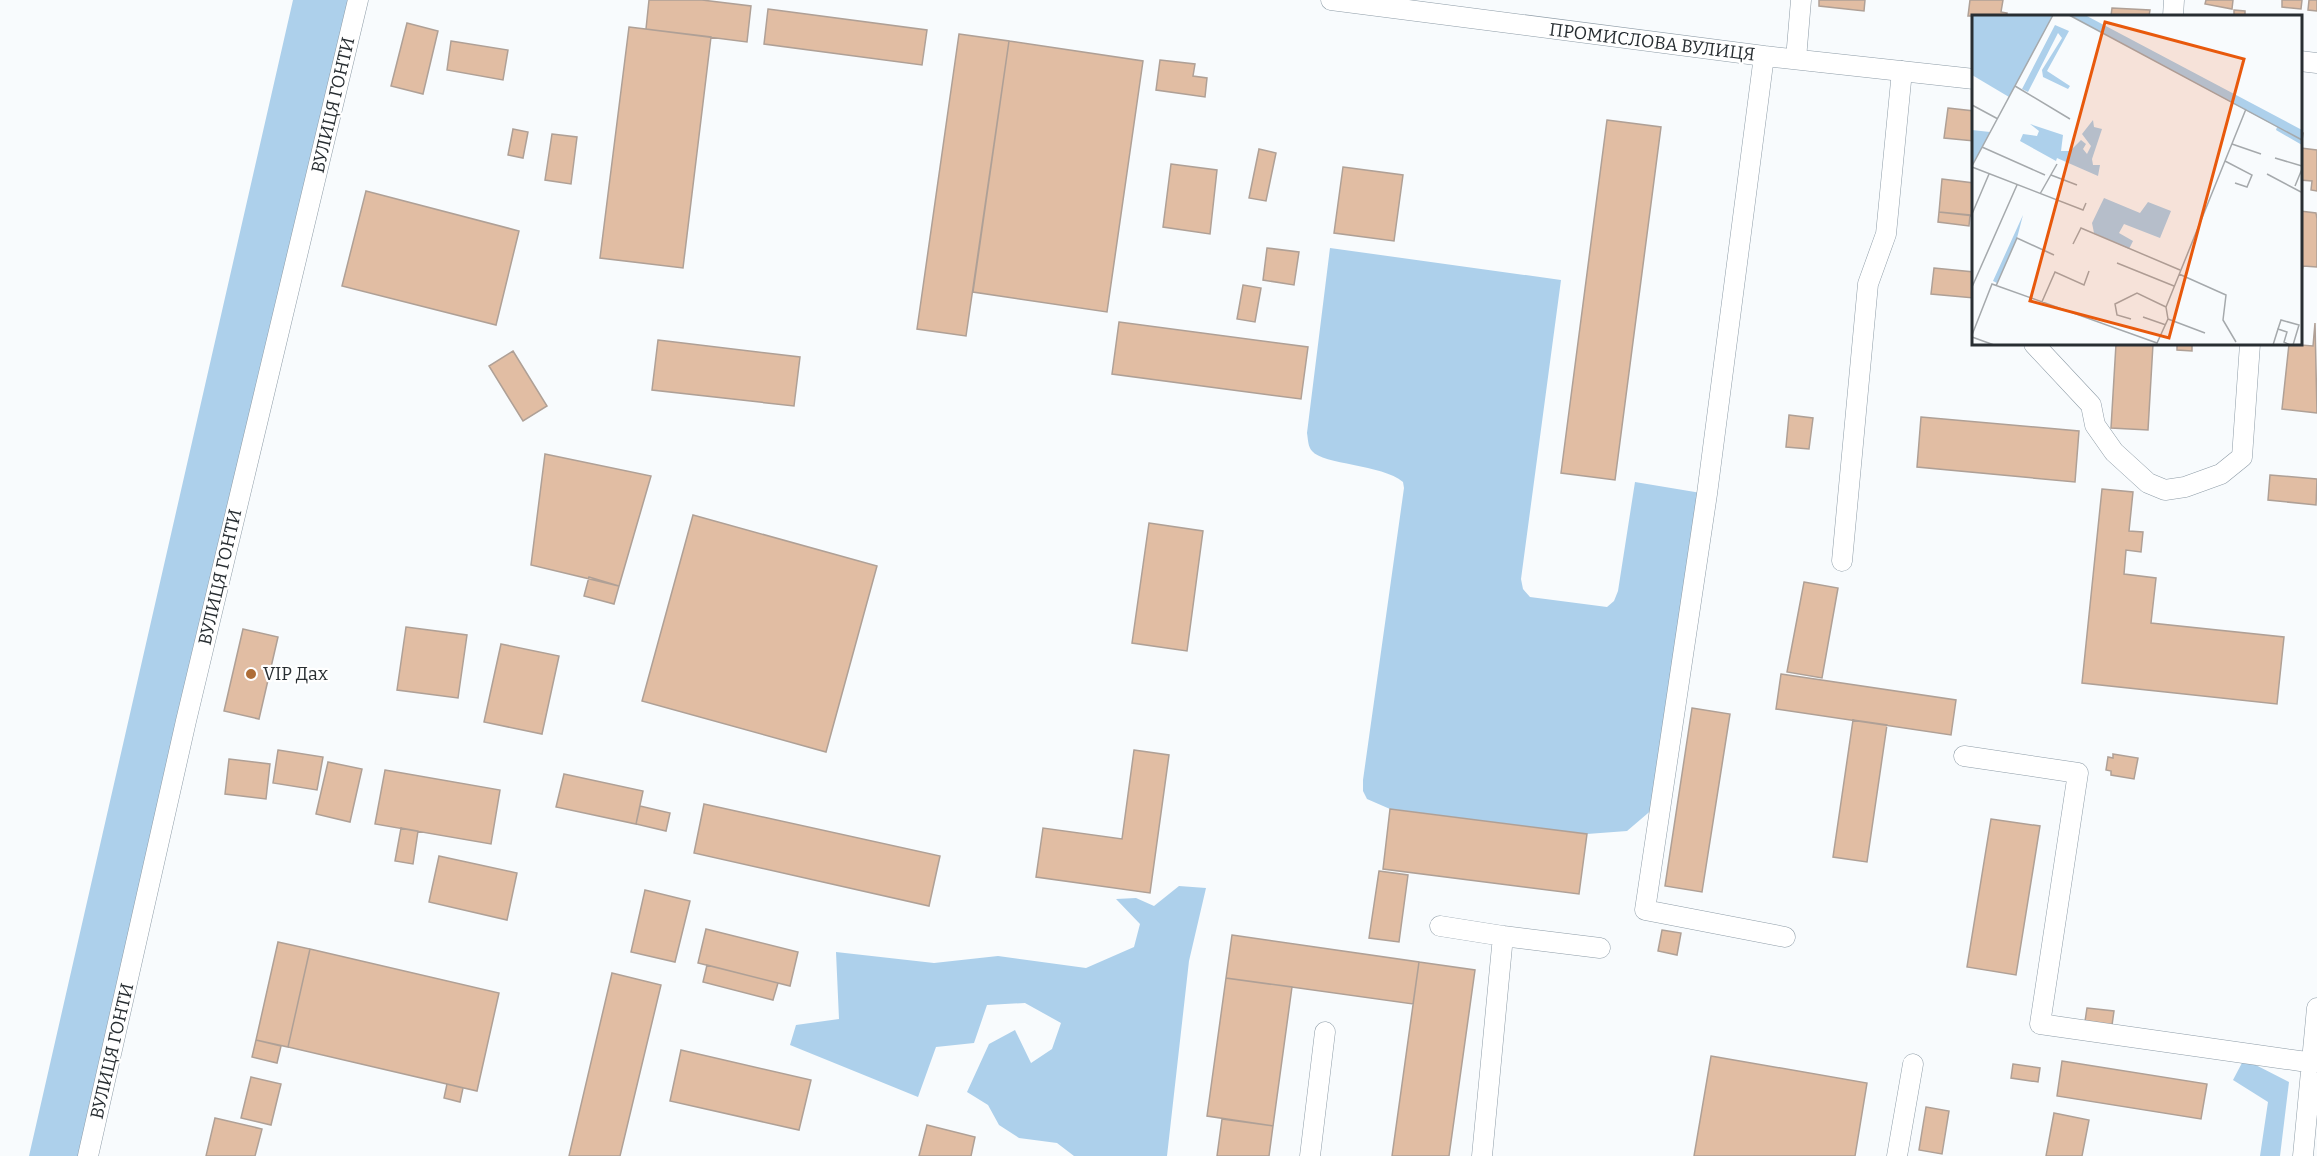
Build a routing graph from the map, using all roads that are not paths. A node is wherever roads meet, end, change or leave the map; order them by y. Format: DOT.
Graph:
graph roads {
  1 [pos="358,0"];
  2 [pos="1331,0"];
  3 [pos="1801,0"];
  4 [pos="2174,0"];
  5 [pos="2173,15"];
  6 [pos="1764,56"];
  7 [pos="1796,59"];
  8 [pos="2302,62"];
  9 [pos="2317,63"];
  10 [pos="1902,71"];
  11 [pos="1972,79"];
  12 [pos="2035,345"];
  13 [pos="2250,345"];
  14 [pos="1842,561"];
  15 [pos="1964,756"];
  16 [pos="1440,926"];
  17 [pos="1503,936"];
  18 [pos="1785,937"];
  19 [pos="1600,948"];
  20 [pos="2317,1008"];
  21 [pos="1325,1032"];
  22 [pos="2314,1063"];
  23 [pos="1912,1064"];
  24 [pos="88,1156"];
  25 [pos="1310,1156"];
  26 [pos="1482,1156"];
  27 [pos="1897,1156"];
  28 [pos="2303,1156"];
  1 -- 24 [label="street, ВУЛИЦЯ ГОНТИ"];
  2 -- 6 [label="street, ПРОМИСЛОВА ВУЛИЦЯ"];
  3 -- 7 [label="street"];
  4 -- 5 [label="street"];
  6 -- 7 [label="street, ПРОМИСЛОВА ВУЛИЦЯ"];
  6 -- 18 [label="street"];
  7 -- 10 [label="street, ПРОМИСЛОВА ВУЛИЦЯ"];
  8 -- 9 [label="street"];
  10 -- 11 [label="street, ПРОМИСЛОВА ВУЛИЦЯ"];
  10 -- 14 [label="street"];
  12 -- 13 [label="street"];
  15 -- 22 [label="street"];
  16 -- 17 [label="street"];
  17 -- 19 [label="street"];
  17 -- 26 [label="street"];
  20 -- 22 [label="street"];
  21 -- 25 [label="street"];
  22 -- 28 [label="street"];
  23 -- 27 [label="street"];
}
